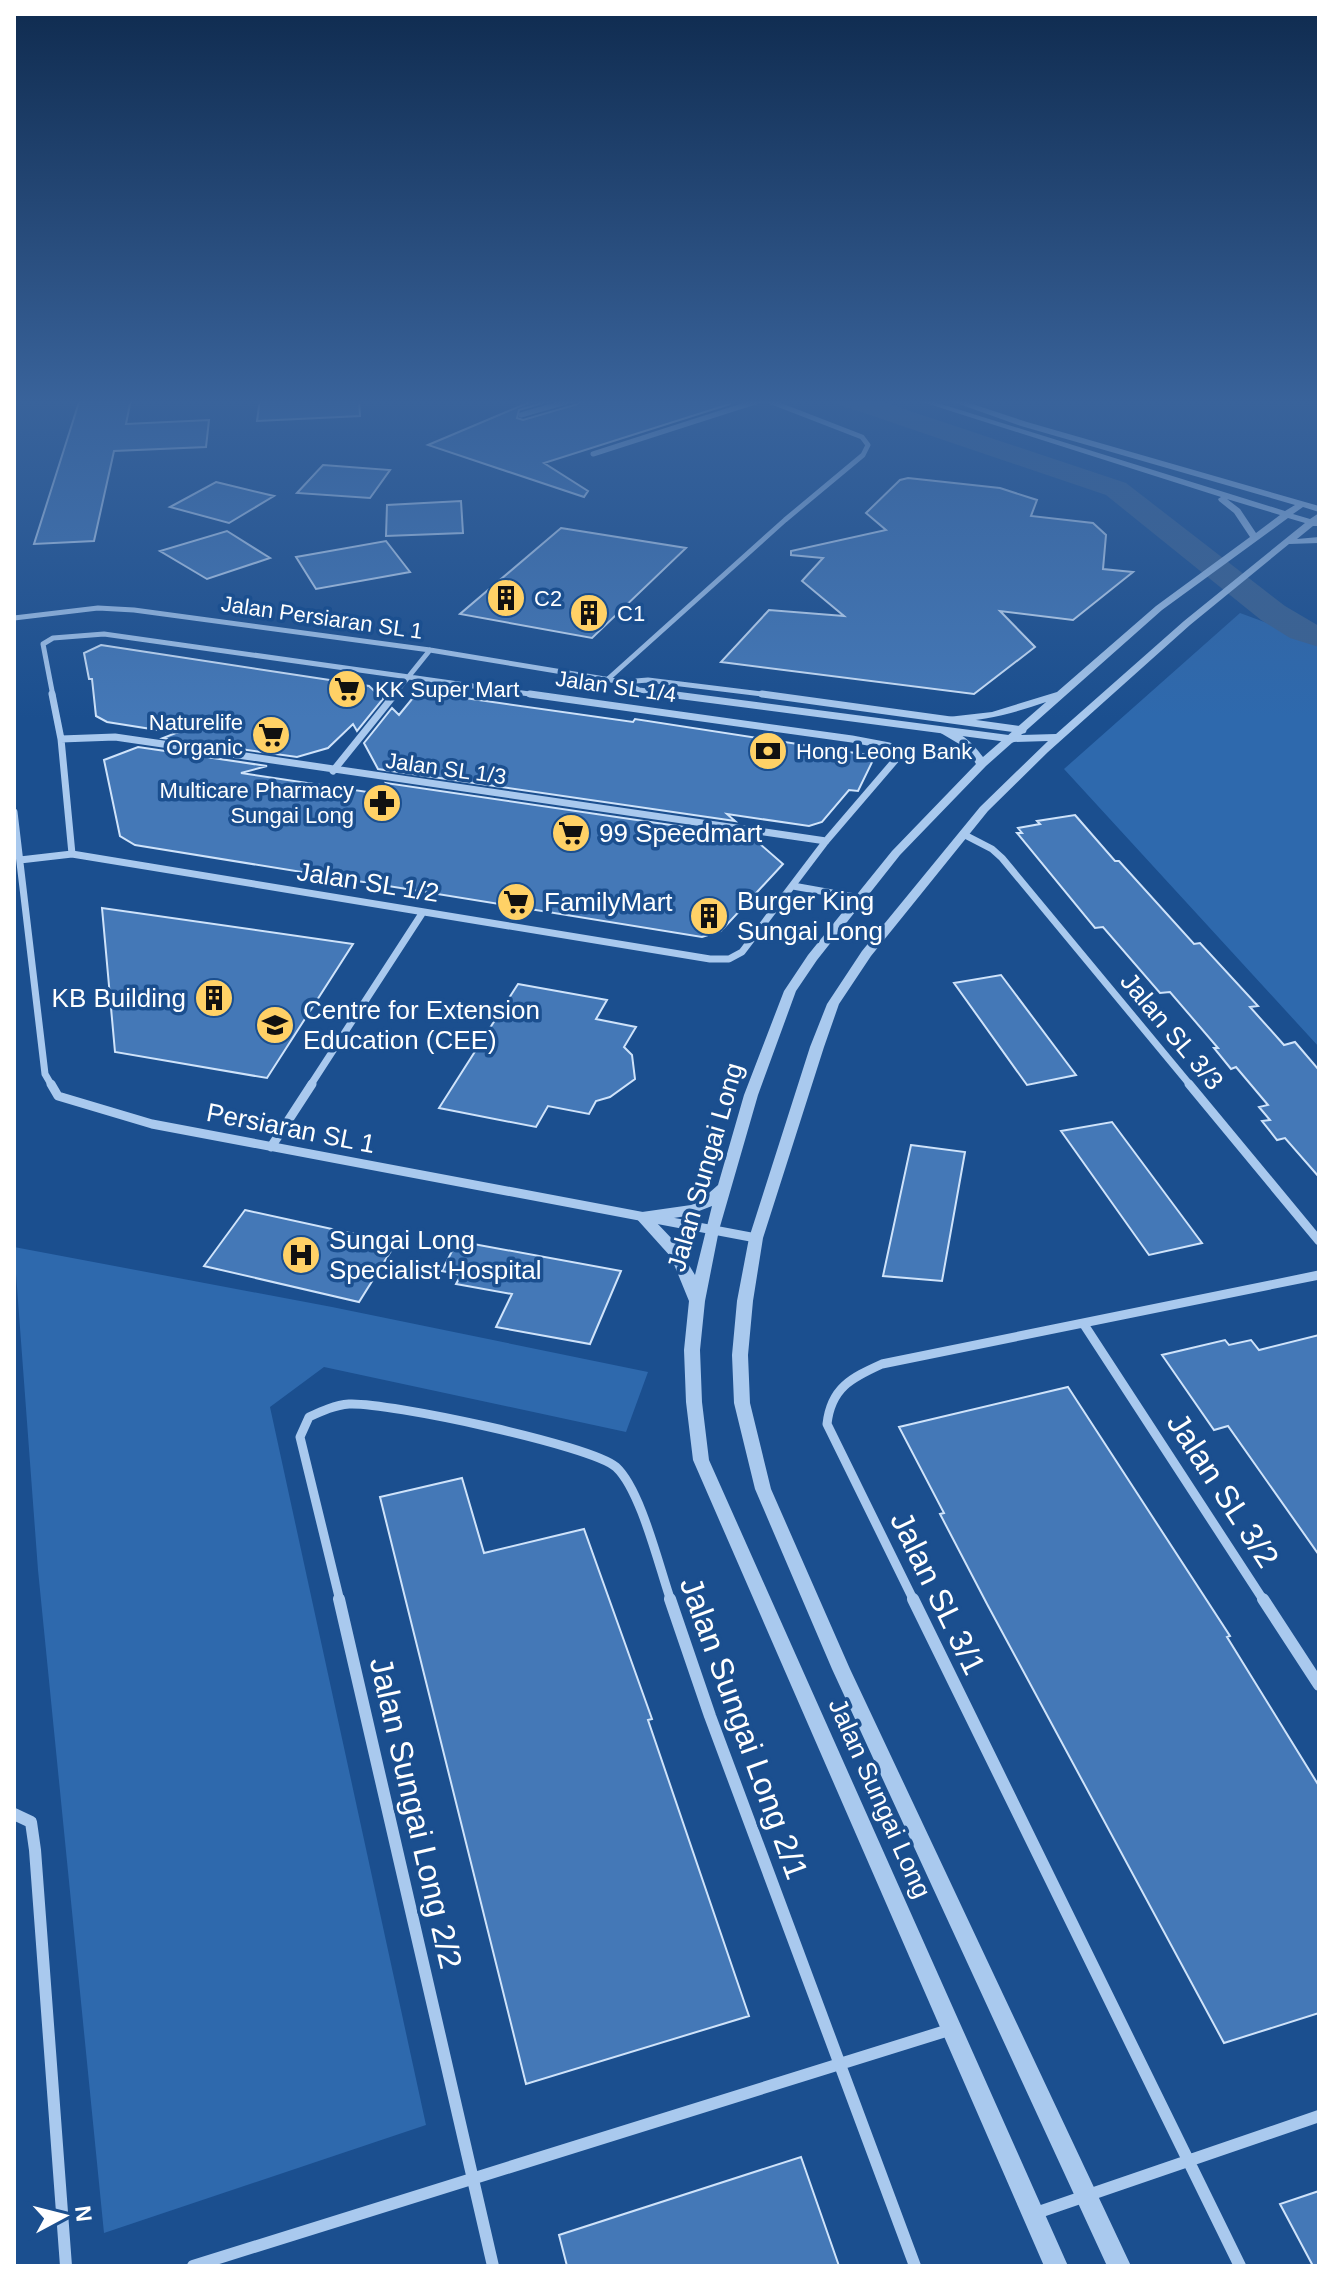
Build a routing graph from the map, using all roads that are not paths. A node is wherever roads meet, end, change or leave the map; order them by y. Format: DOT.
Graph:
graph roads {
  1 [pos="803,505"];
  2 [pos="1230,505"];
  3 [pos="1256,505"];
  4 [pos="1299,505"];
  5 [pos="1284,514"];
  6 [pos="1316,521"];
  7 [pos="1255,538"];
  8 [pos="1319,540"];
  9 [pos="1285,542"];
  10 [pos="14,618"];
  11 [pos="430,650"];
  12 [pos="409,676"];
  13 [pos="608,679"];
  14 [pos="623,682"];
  15 [pos="1067,691"];
  16 [pos="952,719"];
  17 [pos="943,730"];
  18 [pos="1023,730"];
  19 [pos="61,739"];
  20 [pos="1012,739"];
  21 [pos="1040,744"];
  22 [pos="982,764"];
  23 [pos="333,771"];
  24 [pos="14,812"];
  25 [pos="963,834"];
  26 [pos="826,841"];
  27 [pos="72,854"];
  28 [pos="20,860"];
  29 [pos="793,886"];
  30 [pos="18,898"];
  31 [pos="860,898"];
  32 [pos="423,912"];
  33 [pos="710,959"];
  34 [pos="271,1147"];
  35 [pos="725,1183"];
  36 [pos="642,1217"];
  37 [pos="712,1230"];
  38 [pos="756,1238"];
  39 [pos="1319,1241"];
  40 [pos="1319,1275"];
  41 [pos="697,1301"];
  42 [pos="1083,1323"];
  43 [pos="351,1404"];
  44 [pos="1319,1685"];
  45 [pos="14,1814"];
  46 [pos="952,2028"];
  47 [pos="839,2064"];
  48 [pos="1319,2116"];
  49 [pos="1190,2161"];
  50 [pos="473,2179"];
  51 [pos="1087,2197"];
  52 [pos="1033,2214"];
  53 [pos="66,2266"];
  54 [pos="193,2266"];
  55 [pos="493,2266"];
  56 [pos="915,2266"];
  57 [pos="1056,2266"];
  58 [pos="1119,2266"];
  59 [pos="1240,2266"];
  1 -- 13 [label="street"];
  2 -- 7 [label="street"];
  3 -- 5 [label="street, Jalan Sungai Long"];
  4 -- 5 [label="street, Jalan Sungai Long"];
  5 -- 6 [label="street, Jalan Sungai Long"];
  5 -- 7 [label="street, Jalan Sungai Long"];
  6 -- 9 [label="street, Jalan Sungai Long"];
  7 -- 15 [label="street, Jalan Sungai Long"];
  8 -- 9 [label="street"];
  9 -- 21 [label="street, Jalan Sungai Long"];
  10 -- 11 [label="street, Jalan Persiaran SL 1"];
  11 -- 12 [label="street"];
  11 -- 13 [label="street, Jalan Persiaran SL 1"];
  12 -- 19 [label="street, Jalan SL 1/4"];
  12 -- 23 [label="street"];
  12 -- 26 [label="street, Jalan SL 1/4"];
  13 -- 14 [label="street, Jalan Persiaran SL 1"];
  14 -- 16 [label="street"];
  14 -- 17 [label="street"];
  15 -- 16 [label="street"];
  15 -- 18 [label="street, Jalan Sungai Long"];
  16 -- 18 [label="street"];
  17 -- 20 [label="street"];
  17 -- 22 [label="street"];
  18 -- 20 [label="street, Jalan Sungai Long"];
  18 -- 21 [label="street"];
  19 -- 23 [label="street, Jalan SL 1/3"];
  19 -- 27 [label="street"];
  20 -- 21 [label="street"];
  20 -- 22 [label="street, Jalan Sungai Long"];
  21 -- 25 [label="street, Jalan Sungai Long"];
  22 -- 31 [label="street, Jalan Sungai Long"];
  23 -- 26 [label="street, Jalan SL 1/3"];
  24 -- 28 [label="street, Persiaran SL 1"];
  25 -- 38 [label="street, Jalan Sungai Long"];
  25 -- 39 [label="street, Jalan SL 3/3"];
  26 -- 29 [label="street, Jalan SL 1/4"];
  27 -- 28 [label="street, Jalan SL 1/2"];
  27 -- 32 [label="street, Jalan SL 1/2"];
  28 -- 30 [label="street, Persiaran SL 1"];
  29 -- 31 [label="street"];
  29 -- 33 [label="street, Jalan SL 1/4"];
  30 -- 34 [label="street, Persiaran SL 1"];
  31 -- 35 [label="street, Jalan Sungai Long"];
  32 -- 33 [label="street, Jalan SL 1/2"];
  32 -- 34 [label="street"];
  34 -- 36 [label="street, Persiaran SL 1"];
  35 -- 36 [label="street"];
  35 -- 37 [label="street, Jalan Sungai Long"];
  36 -- 37 [label="street, Persiaran SL 1"];
  36 -- 41 [label="street"];
  37 -- 38 [label="street, Persiaran SL 1"];
  37 -- 41 [label="street, Jalan Sungai Long"];
  38 -- 51 [label="street, Jalan Sungai Long"];
  40 -- 42 [label="street, Jalan SL 3/1"];
  41 -- 46 [label="street, Jalan Sungai Long"];
  42 -- 44 [label="street, Jalan SL 3/2"];
  42 -- 49 [label="street, Jalan SL 3/1"];
  43 -- 47 [label="street, Jalan Sungai Long 2/1"];
  43 -- 50 [label="street, Jalan Sungai Long 2/2"];
  45 -- 53 [label="street"];
  46 -- 47 [label="street"];
  46 -- 52 [label="street, Jalan Sungai Long"];
  47 -- 50 [label="street"];
  47 -- 56 [label="street, Jalan Sungai Long 2/1"];
  48 -- 49 [label="street"];
  49 -- 51 [label="street"];
  49 -- 59 [label="street, Jalan SL 3/1"];
  50 -- 54 [label="street"];
  50 -- 55 [label="street, Jalan Sungai Long 2/2"];
  51 -- 52 [label="street"];
  51 -- 58 [label="street, Jalan Sungai Long"];
  52 -- 57 [label="street, Jalan Sungai Long"];
}
